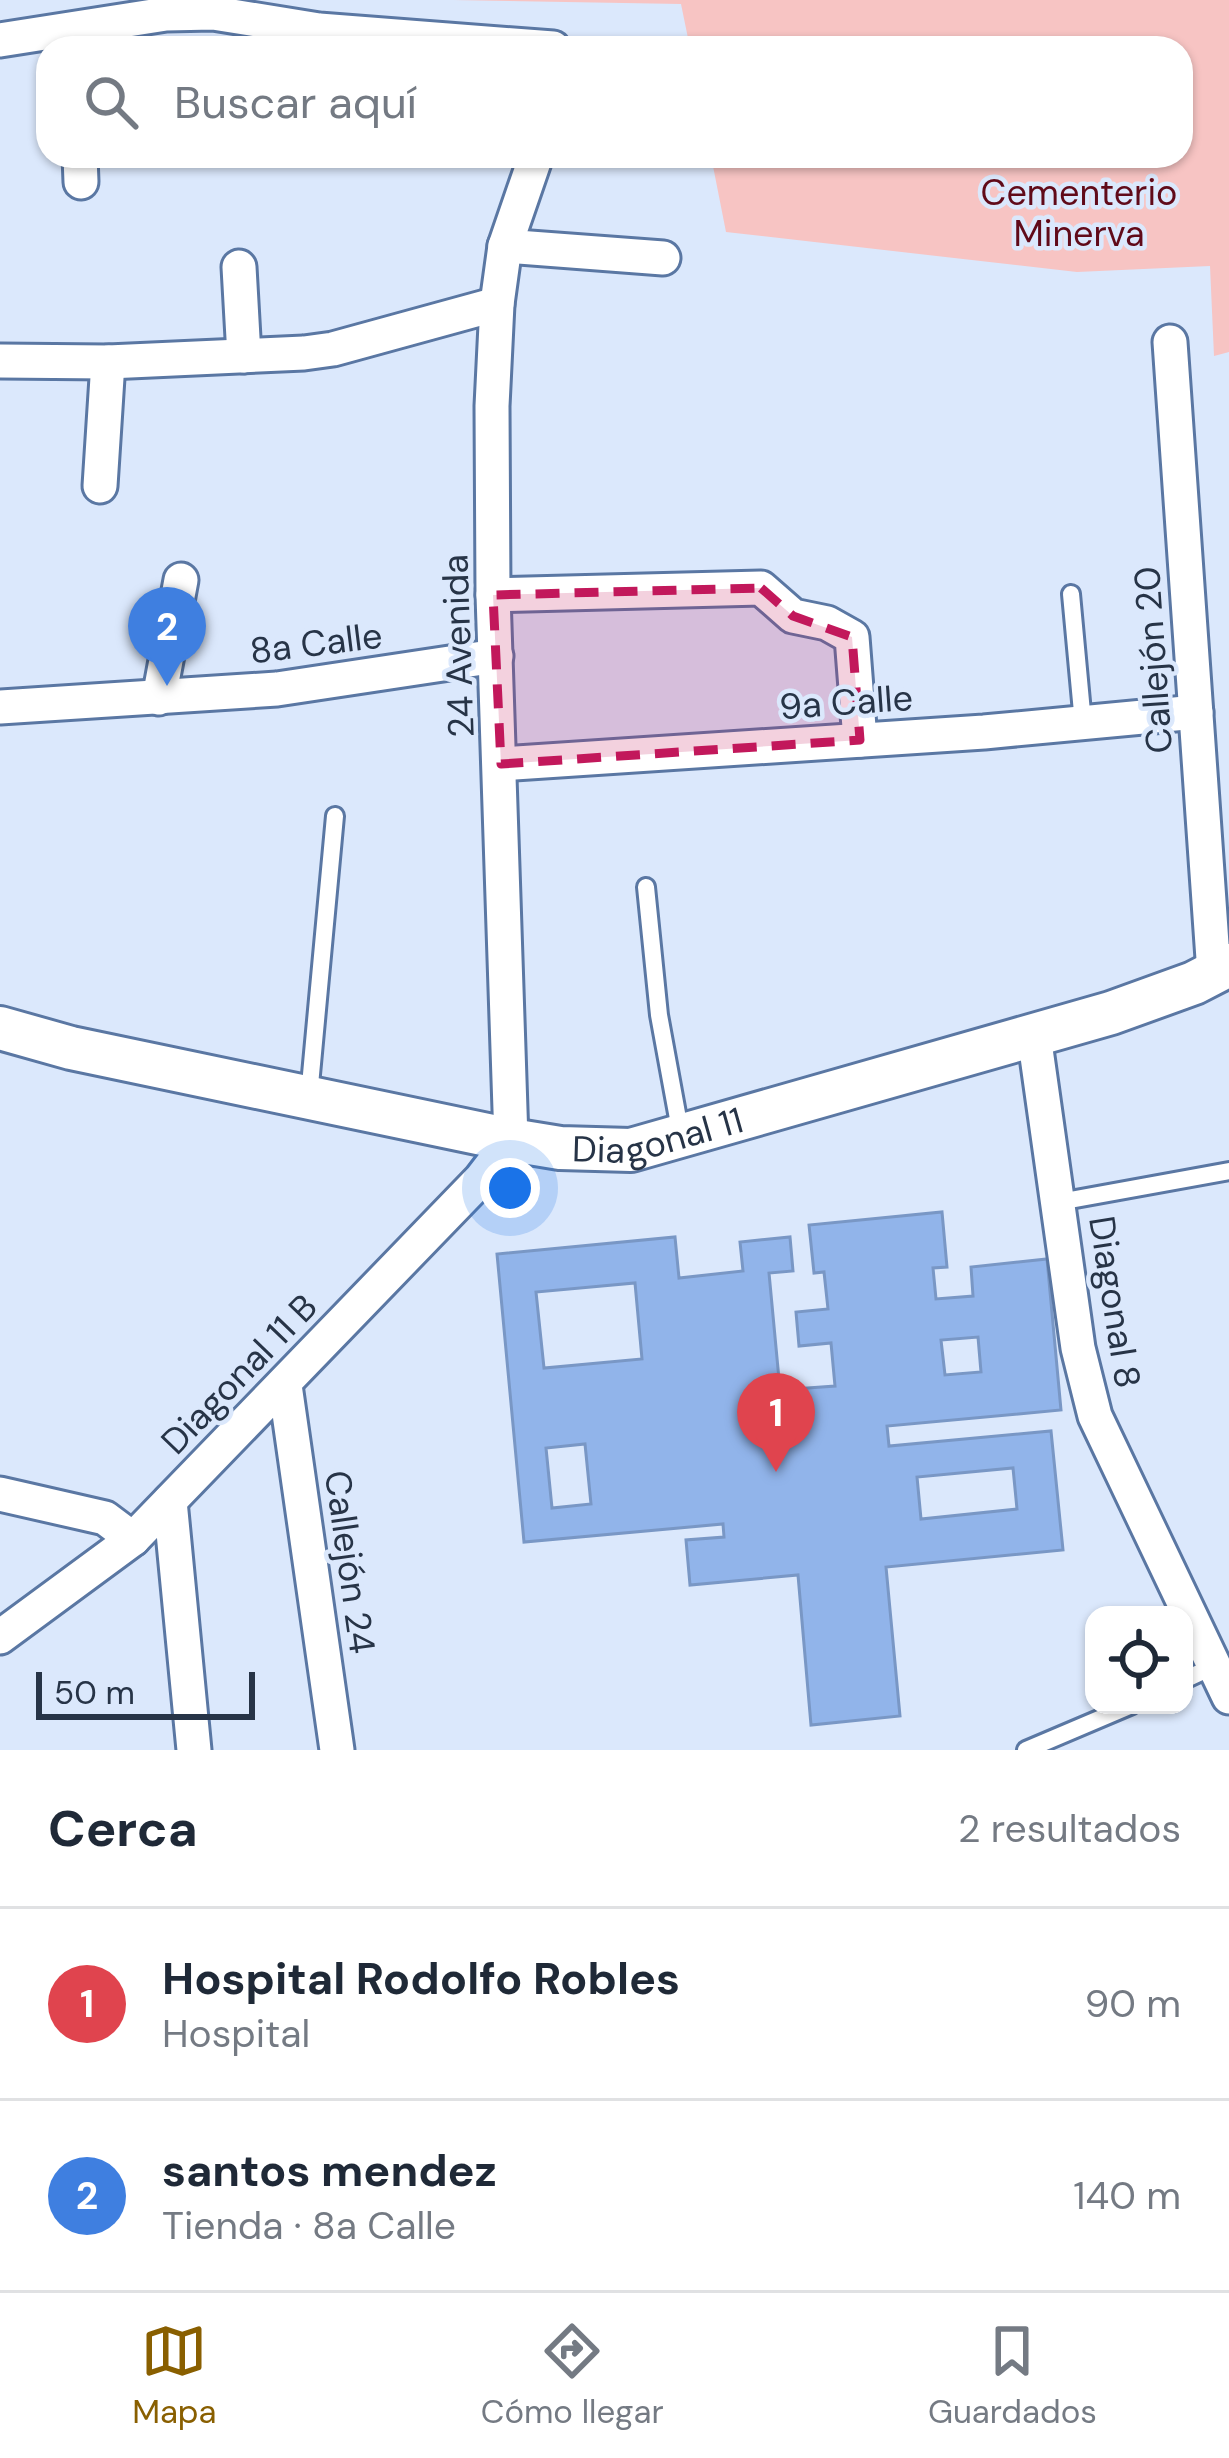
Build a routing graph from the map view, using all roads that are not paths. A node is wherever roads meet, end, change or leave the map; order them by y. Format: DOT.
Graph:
graph roads {
  1 [pos="86,36"];
  2 [pos="277,36"];
  3 [pos="36,39"];
  4 [pos="0,40"];
  5 [pos="532,168"];
  6 [pos="505,246"];
  7 [pos="663,258"];
  8 [pos="239,267"];
  9 [pos="497,304"];
  10 [pos="1170,342"];
  11 [pos="244,356"];
  12 [pos="0,361"];
  13 [pos="108,362"];
  14 [pos="100,486"];
  15 [pos="181,580"];
  16 [pos="1071,593"];
  17 [pos="494,596"];
  18 [pos="496,656"];
  19 [pos="159,698"];
  20 [pos="0,706"];
  21 [pos="1196,712"];
  22 [pos="1082,723"];
  23 [pos="860,740"];
  24 [pos="502,764"];
  25 [pos="335,816"];
  26 [pos="646,887"];
  27 [pos="1222,969"];
  28 [pos="0,1028"];
  29 [pos="1034,1035"];
  30 [pos="309,1099"];
  31 [pos="681,1138"];
  32 [pos="511,1140"];
  33 [pos="1229,1171"];
  34 [pos="1059,1202"];
  35 [pos="285,1384"];
  36 [pos="0,1494"];
  37 [pos="170,1501"];
  38 [pos="134,1540"];
  39 [pos="0,1637"];
  40 [pos="1199,1673"];
  41 [pos="1229,1696"];
  42 [pos="1111,1714"];
  43 [pos="194,1750"];
  44 [pos="337,1750"];
  45 [pos="1026,1750"];
  1 -- 2 [label="street"];
  3 -- 4 [label="street"];
  5 -- 6 [label="street, 24 Avenida"];
  6 -- 7 [label="street"];
  6 -- 9 [label="street, 24 Avenida"];
  8 -- 11 [label="street"];
  9 -- 11 [label="street"];
  9 -- 17 [label="street, 24 Avenida"];
  10 -- 21 [label="street, Callejón 20"];
  11 -- 13 [label="street"];
  12 -- 13 [label="street"];
  13 -- 14 [label="street"];
  15 -- 19 [label="street"];
  16 -- 22 [label="lane"];
  17 -- 18 [label="street, 24 Avenida"];
  17 -- 23 [label="street"];
  18 -- 19 [label="street, 8a Calle"];
  18 -- 24 [label="street, 24 Avenida"];
  19 -- 20 [label="street, 8a Calle"];
  21 -- 22 [label="street, 9a Calle"];
  21 -- 27 [label="street, Callejón 20"];
  22 -- 23 [label="street, 9a Calle"];
  23 -- 24 [label="street, 9a Calle"];
  24 -- 32 [label="street, 24 Avenida"];
  25 -- 30 [label="lane"];
  26 -- 31 [label="lane"];
  27 -- 29 [label="street, Diagonal 11"];
  28 -- 30 [label="street, Diagonal 11"];
  29 -- 31 [label="street, Diagonal 11"];
  29 -- 34 [label="street, Diagonal 8"];
  30 -- 32 [label="street, Diagonal 11"];
  31 -- 32 [label="street, Diagonal 11"];
  32 -- 35 [label="street, Diagonal 11 B"];
  33 -- 34 [label="lane"];
  34 -- 40 [label="street, Diagonal 8"];
  35 -- 37 [label="street, Diagonal 11 B"];
  35 -- 44 [label="street, Callejón 24"];
  36 -- 38 [label="street"];
  37 -- 38 [label="street, Diagonal 11 B"];
  37 -- 43 [label="street"];
  38 -- 39 [label="street, Diagonal 11 B"];
  40 -- 41 [label="street, Diagonal 8"];
  42 -- 45 [label="lane"];
}
